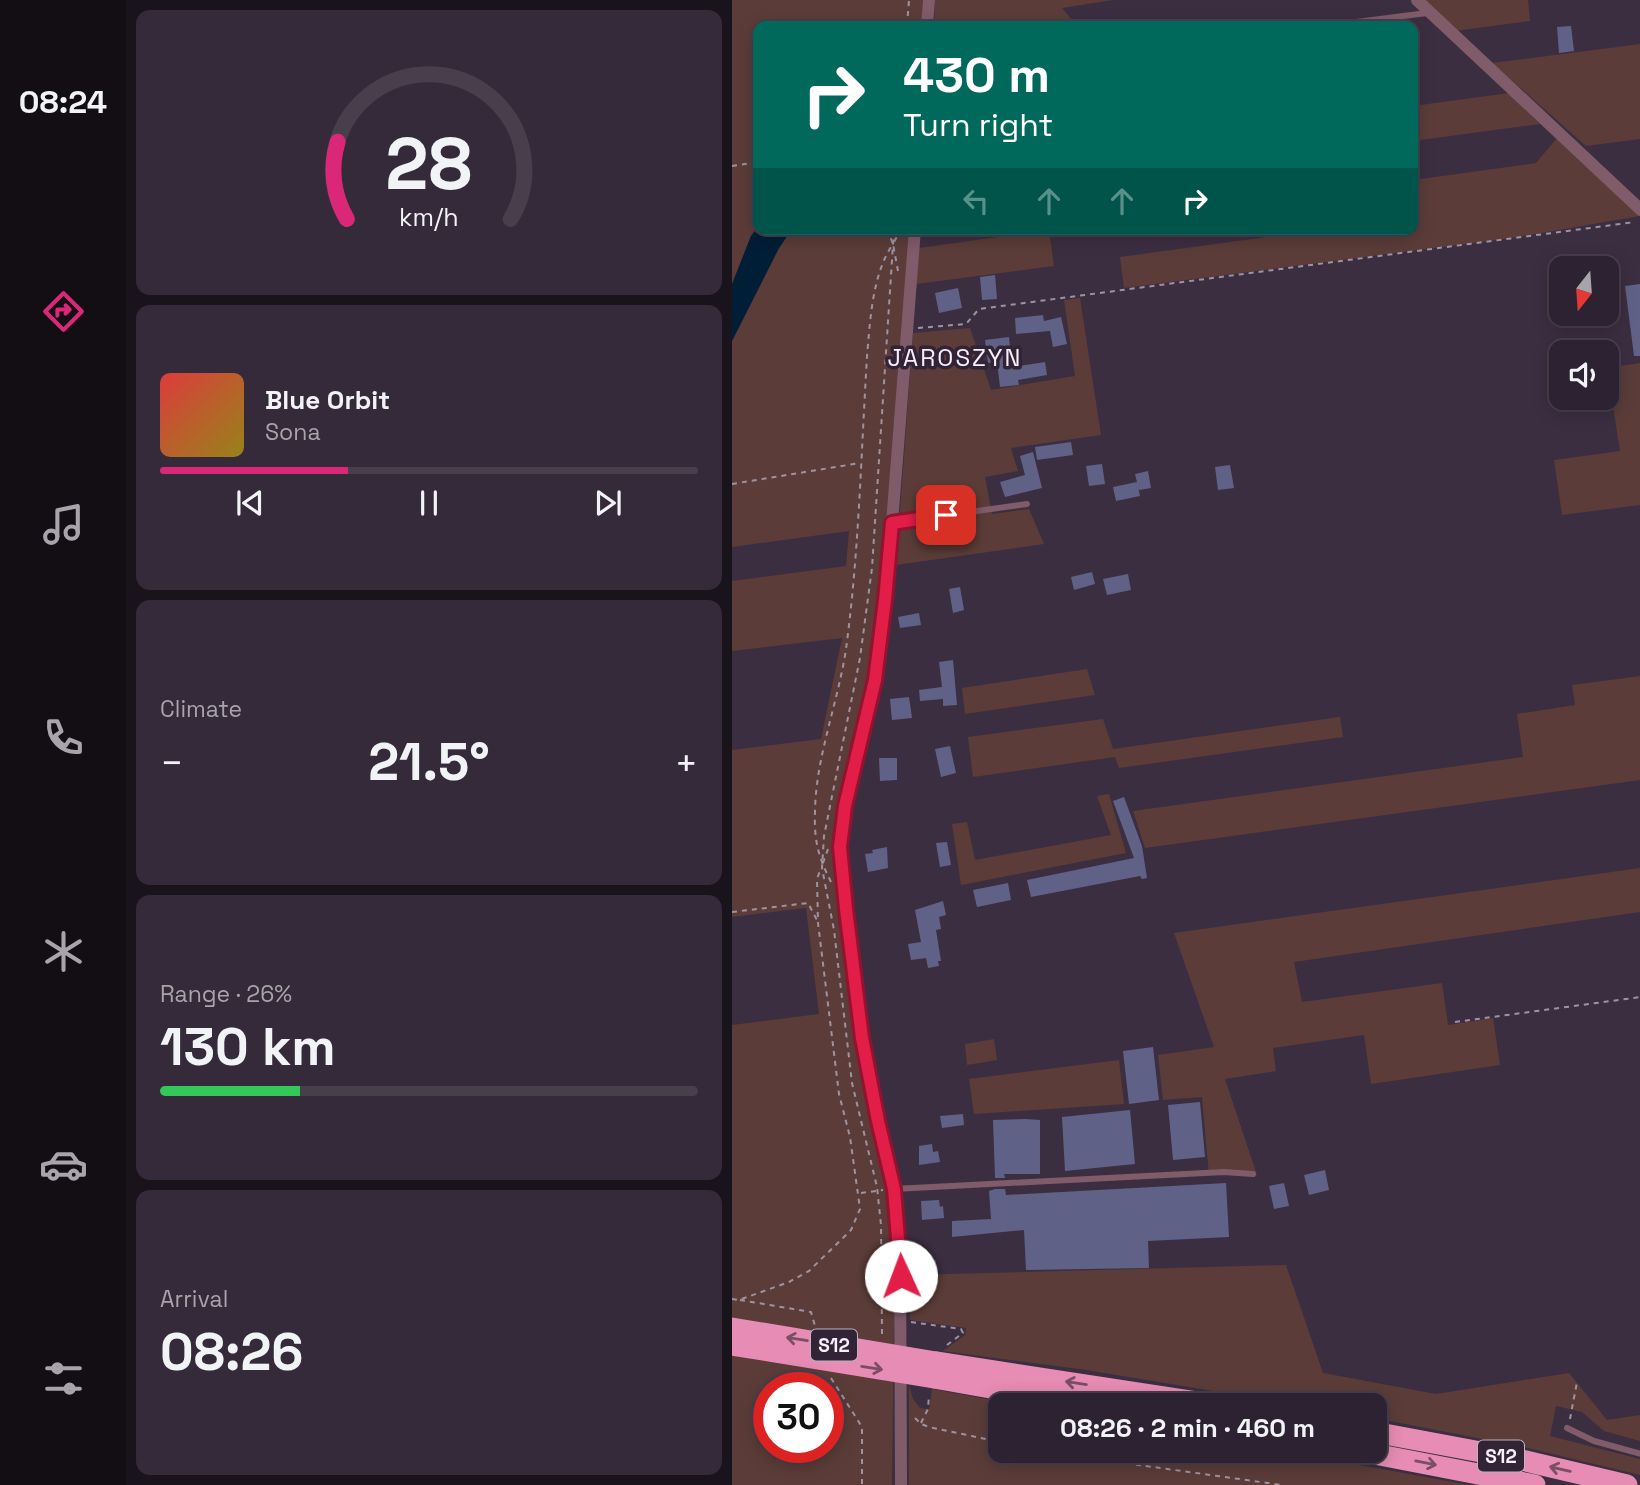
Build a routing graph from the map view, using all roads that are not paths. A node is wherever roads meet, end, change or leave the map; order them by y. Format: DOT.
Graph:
graph roads {
  1 [pos="929,0"];
  2 [pos="1417,0"];
  3 [pos="1429,12"];
  4 [pos="927,21"];
  5 [pos="1362,21"];
  6 [pos="1640,210"];
  7 [pos="915,235"];
  8 [pos="1027,504"];
  9 [pos="892,523"];
  10 [pos="1253,1174"];
  11 [pos="894,1189"];
  12 [pos="732,1328"];
  13 [pos="732,1345"];
  14 [pos="937,1369"];
  15 [pos="1036,1393"];
  16 [pos="1123,1393"];
  17 [pos="1567,1428"];
  18 [pos="1387,1434"];
  19 [pos="1640,1454"];
  20 [pos="1387,1456"];
  21 [pos="901,1485"];
  22 [pos="1535,1485"];
  23 [pos="1627,1485"];
  1 -- 4 [label="street"];
  2 -- 3 [label="street"];
  3 -- 5 [label="lane"];
  3 -- 6 [label="street"];
  7 -- 9 [label="street"];
  8 -- 9 [label="lane"];
  9 -- 11 [label="street"];
  10 -- 11 [label="lane"];
  11 -- 21 [label="street"];
  14 -- 12 [label="highway, S12, one-way, bridge"];
  13 -- 14 [label="highway, S12, one-way, bridge"];
  14 -- 15 [label="highway, S12"];
  16 -- 14 [label="highway, S12, one-way"];
  17 -- 19 [label="lane"];
  23 -- 18 [label="highway, S12, one-way"];
  20 -- 22 [label="highway, S12, one-way"];
}
